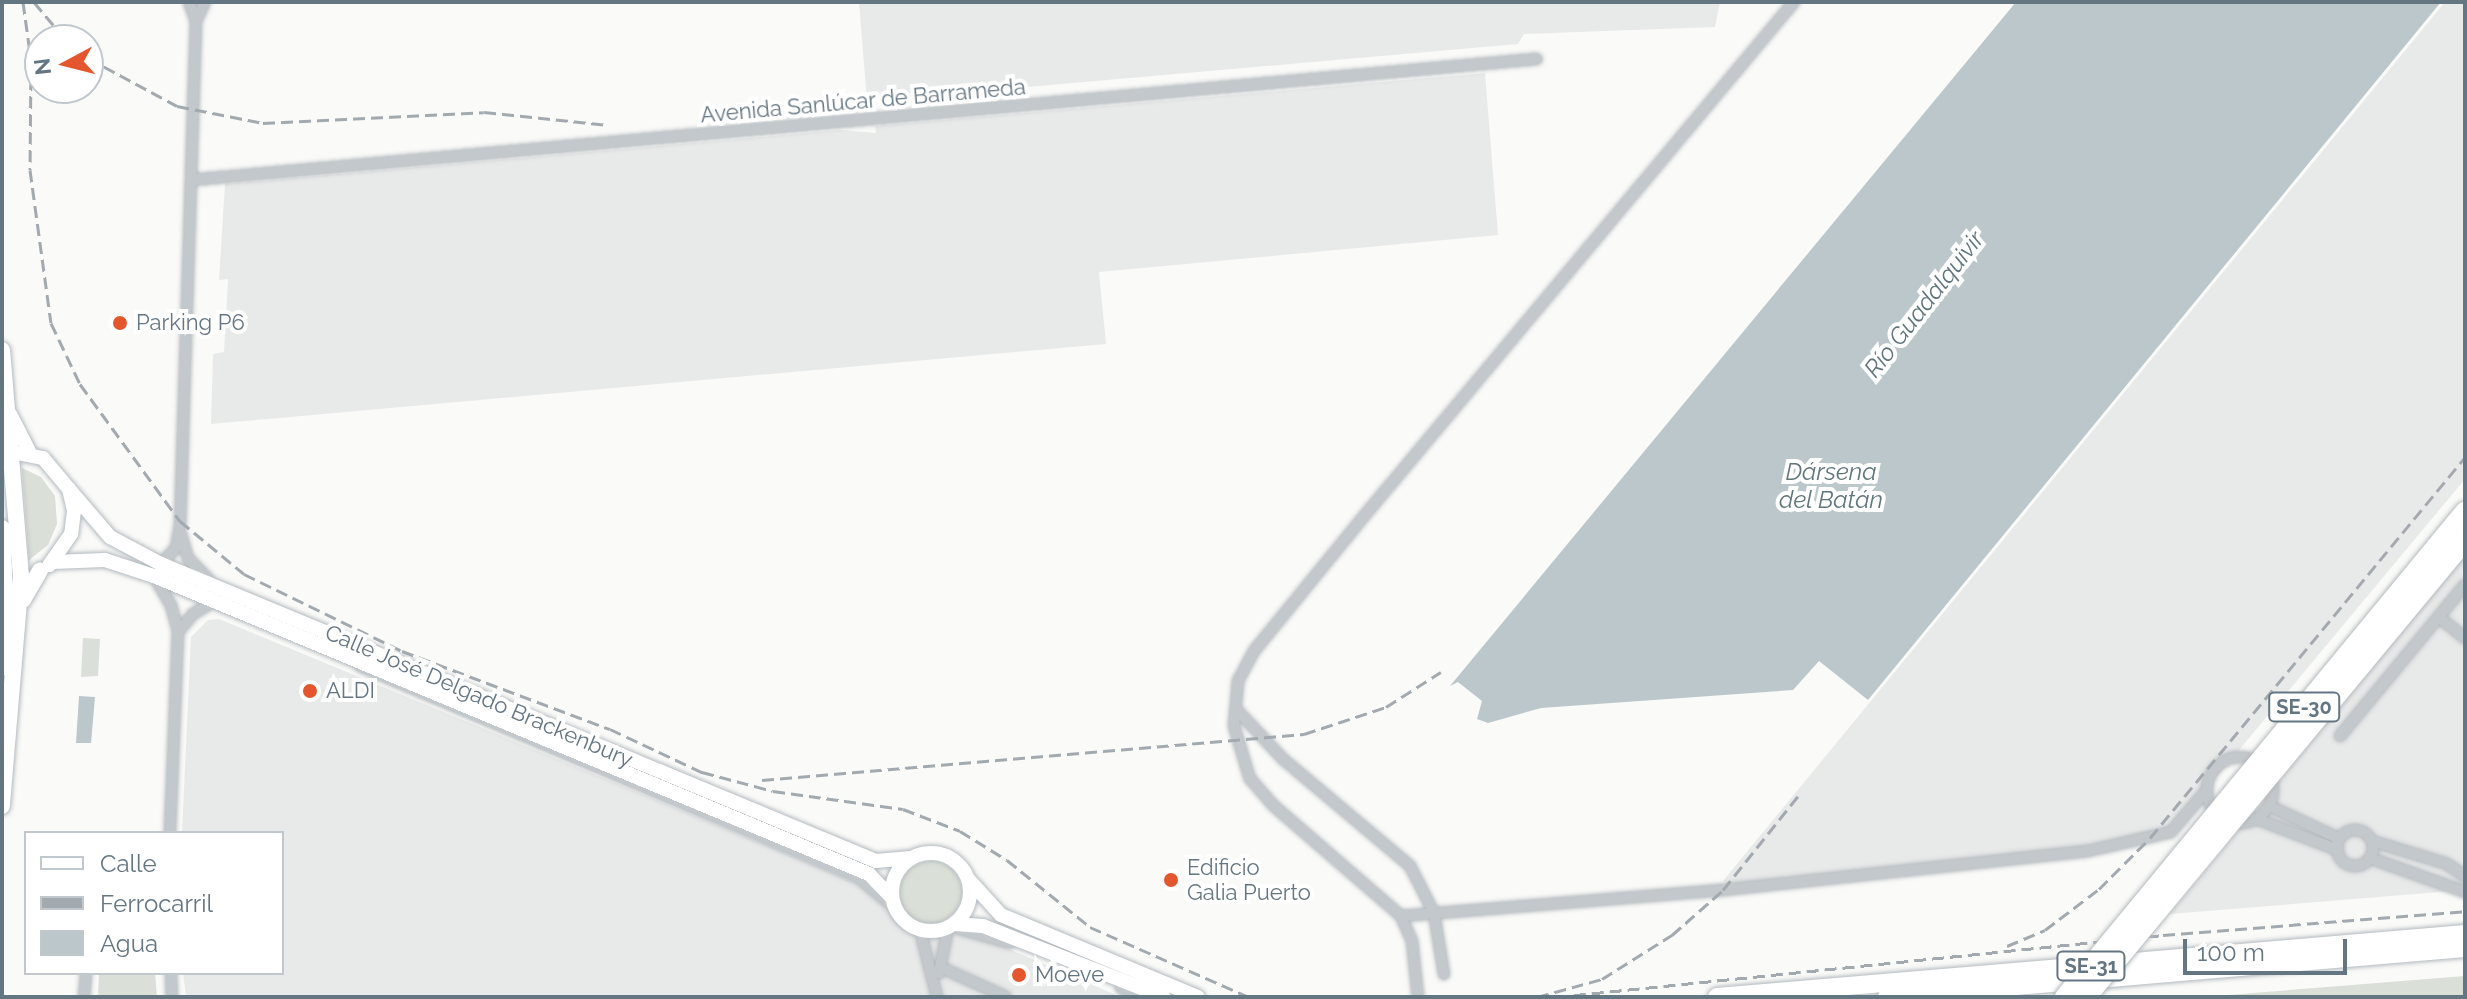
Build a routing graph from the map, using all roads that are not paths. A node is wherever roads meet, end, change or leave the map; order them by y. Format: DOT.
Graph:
graph roads {
  1 [pos="189,2"];
  2 [pos="205,2"];
  3 [pos="1794,2"];
  4 [pos="196,21"];
  5 [pos="1537,59"];
  6 [pos="191,180"];
  7 [pos="2,350"];
  8 [pos="8,410"];
  9 [pos="7,450"];
  10 [pos="30,453"];
  11 [pos="69,489"];
  12 [pos="2465,512"];
  13 [pos="180,526"];
  14 [pos="2,528"];
  15 [pos="2465,540"];
  16 [pos="46,566"];
  17 [pos="158,570"];
  18 [pos="10,578"];
  19 [pos="2465,585"];
  20 [pos="216,594"];
  21 [pos="9,608"];
  22 [pos="2439,617"];
  23 [pos="178,632"];
  24 [pos="2465,638"];
  25 [pos="2,668"];
  26 [pos="1236,709"];
  27 [pos="2340,736"];
  28 [pos="2206,791"];
  29 [pos="2,806"];
  30 [pos="2269,806"];
  31 [pos="2257,819"];
  32 [pos="170,831"];
  33 [pos="2372,841"];
  34 [pos="2339,844"];
  35 [pos="911,858"];
  36 [pos="2370,858"];
  37 [pos="2465,876"];
  38 [pos="969,880"];
  39 [pos="2465,892"];
  40 [pos="894,903"];
  41 [pos="1434,913"];
  42 [pos="1401,916"];
  43 [pos="951,926"];
  44 [pos="920,930"];
  45 [pos="2465,934"];
  46 [pos="2465,948"];
  47 [pos="2421,951"];
  48 [pos="2465,962"];
  49 [pos="940,967"];
  50 [pos="1444,974"];
  51 [pos="86,975"];
  52 [pos="171,975"];
  53 [pos="937,983"];
  54 [pos="84,997"];
  55 [pos="172,997"];
  56 [pos="937,997"];
  57 [pos="1006,997"];
  58 [pos="1144,997"];
  59 [pos="1164,997"];
  60 [pos="1198,997"];
  61 [pos="1418,997"];
  62 [pos="1717,997"];
  63 [pos="1887,997"];
  64 [pos="2065,997"];
  65 [pos="2086,997"];
  1 -- 4 [label="street"];
  2 -- 4 [label="street"];
  3 -- 26 [label="street"];
  4 -- 6 [label="street"];
  5 -- 6 [label="street, Avenida Sanlúcar de Barrameda"];
  6 -- 13 [label="street"];
  7 -- 8 [label="main road"];
  8 -- 9 [label="main road"];
  8 -- 10 [label="main road"];
  9 -- 10 [label="main road"];
  9 -- 18 [label="main road"];
  10 -- 11 [label="main road, Calle José Delgado Brackenbury"];
  11 -- 16 [label="main road"];
  11 -- 17 [label="main road, Calle José Delgado Brackenbury"];
  12 -- 64 [label="highway, SE-30, bridge"];
  13 -- 17 [label="street"];
  13 -- 20 [label="street"];
  14 -- 18 [label="main road"];
  15 -- 65 [label="highway, SE-30, bridge"];
  16 -- 17 [label="main road, Calle José Delgado Brackenbury"];
  16 -- 18 [label="main road, Calle José Delgado Brackenbury"];
  16 -- 21 [label="main road"];
  17 -- 20 [label="main road, Calle José Delgado Brackenbury"];
  17 -- 23 [label="street"];
  18 -- 21 [label="main road"];
  19 -- 22 [label="street"];
  20 -- 23 [label="street"];
  20 -- 35 [label="main road, Calle José Delgado Brackenbury"];
  20 -- 40 [label="main road, Calle José Delgado Brackenbury"];
  21 -- 25 [label="main road"];
  21 -- 29 [label="main road"];
  22 -- 24 [label="street"];
  22 -- 27 [label="street"];
  23 -- 32 [label="street"];
  26 -- 41 [label="street"];
  26 -- 42 [label="street"];
  28 -- 30 [label="street"];
  28 -- 31 [label="street"];
  28 -- 41 [label="street"];
  30 -- 31 [label="street"];
  30 -- 34 [label="street"];
  31 -- 34 [label="street"];
  33 -- 34 [label="street"];
  33 -- 36 [label="street"];
  33 -- 37 [label="street"];
  34 -- 36 [label="street"];
  35 -- 38 [label="main road"];
  35 -- 40 [label="main road"];
  36 -- 39 [label="street"];
  38 -- 43 [label="main road"];
  38 -- 60 [label="main road"];
  40 -- 44 [label="main road"];
  41 -- 42 [label="street"];
  41 -- 50 [label="street"];
  42 -- 61 [label="street"];
  43 -- 44 [label="main road"];
  43 -- 49 [label="street"];
  43 -- 58 [label="street"];
  43 -- 59 [label="main road"];
  44 -- 53 [label="street"];
  45 -- 62 [label="highway, SE-31"];
  46 -- 47 [label="highway, SE-31"];
  47 -- 48 [label="highway"];
  47 -- 63 [label="highway, SE-31"];
  49 -- 53 [label="street"];
  49 -- 57 [label="street"];
  51 -- 54 [label="street"];
  52 -- 55 [label="street"];
  53 -- 56 [label="street"];
}
